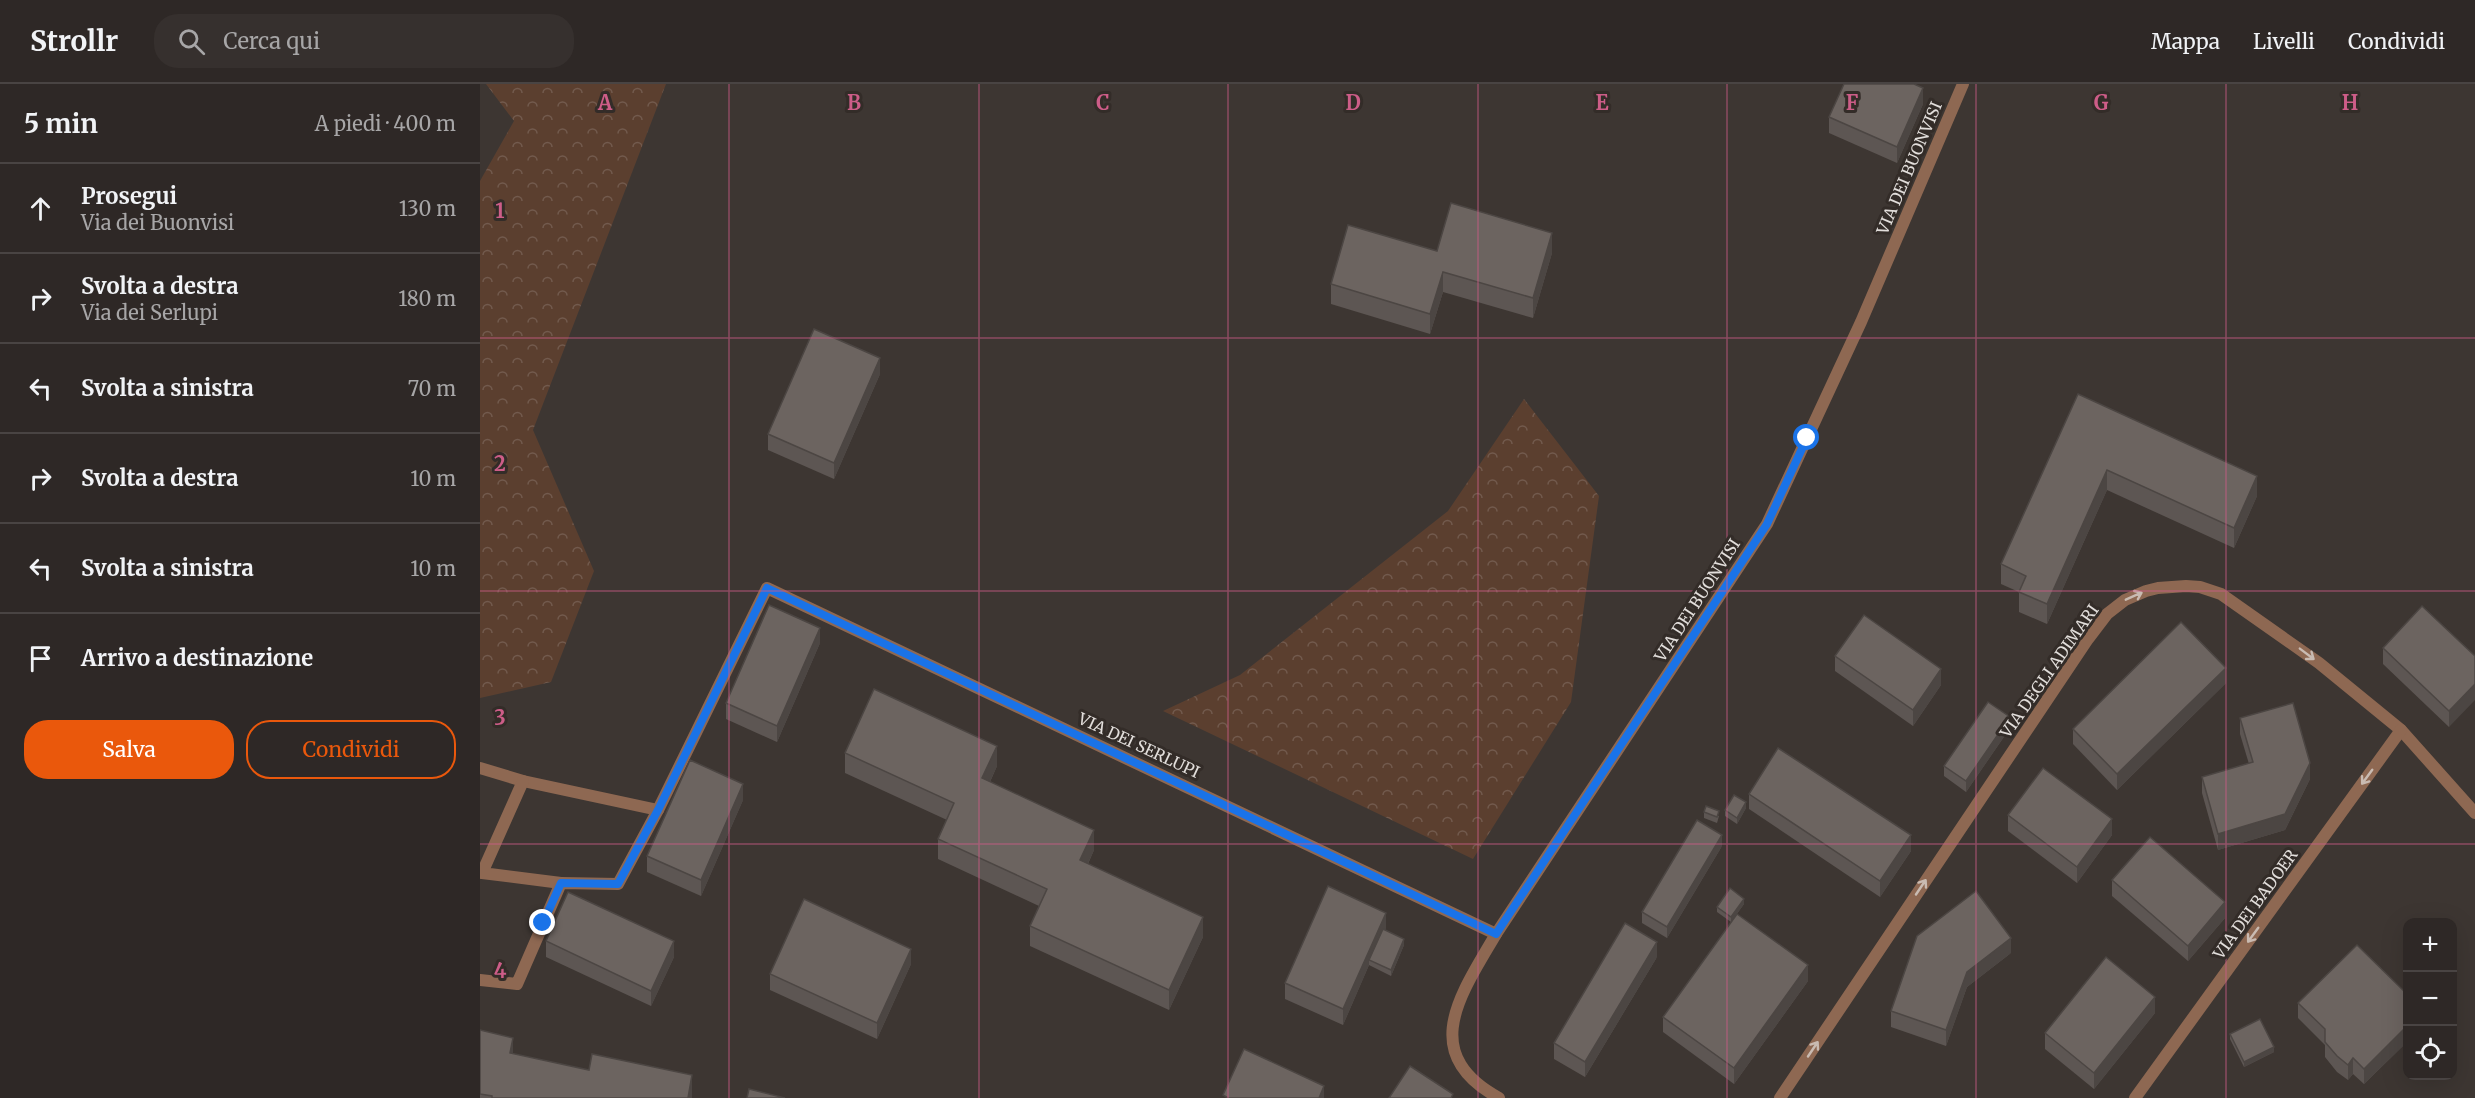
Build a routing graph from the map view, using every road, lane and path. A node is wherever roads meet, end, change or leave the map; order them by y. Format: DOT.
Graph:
graph roads {
  1 [pos="1963,84"];
  2 [pos="2401,730"];
  3 [pos="480,768"];
  4 [pos="523,781"];
  5 [pos="658,810"];
  6 [pos="2475,813"];
  7 [pos="561,883"];
  8 [pos="1496,934"];
  9 [pos="480,980"];
  10 [pos="1499,1098"];
  11 [pos="1780,1098"];
  12 [pos="2135,1098"];
  1 -- 8 [label="street, VIA DEI BUONVISI"];
  2 -- 6 [label="street, VIA DEGLI ADIMARI"];
  11 -- 2 [label="street, VIA DEGLI ADIMARI, one-way"];
  2 -- 12 [label="street, VIA DEI BADOER, one-way"];
  3 -- 4 [label="street"];
  4 -- 5 [label="street"];
  4 -- 7 [label="street"];
  5 -- 7 [label="street"];
  5 -- 8 [label="street, VIA DEI SERLUPI"];
  7 -- 9 [label="street"];
  8 -- 10 [label="street, VIA DEI BUONVISI"];
}
